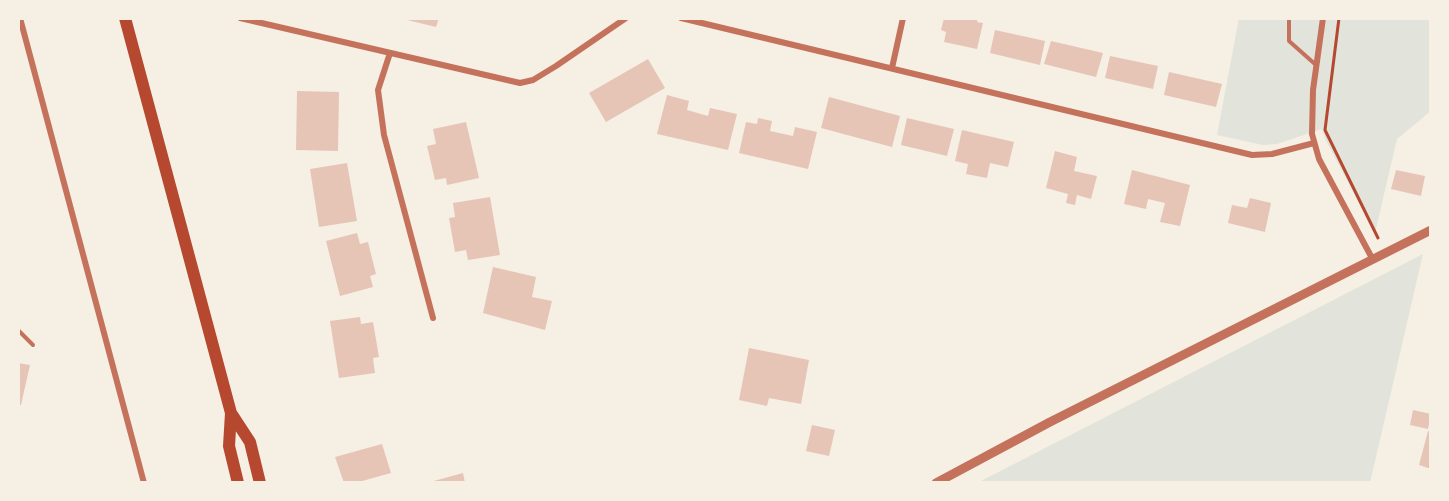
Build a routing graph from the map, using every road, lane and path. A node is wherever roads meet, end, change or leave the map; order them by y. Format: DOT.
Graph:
graph roads {
  1 [pos="20,18"];
  2 [pos="124,18"];
  3 [pos="240,18"];
  4 [pos="626,18"];
  5 [pos="681,18"];
  6 [pos="903,18"];
  7 [pos="1289,18"];
  8 [pos="1323,18"];
  9 [pos="1339,18"];
  10 [pos="390,53"];
  11 [pos="1316,65"];
  12 [pos="892,68"];
  13 [pos="1314,143"];
  14 [pos="1431,230"];
  15 [pos="1378,238"];
  16 [pos="1373,260"];
  17 [pos="433,318"];
  18 [pos="18,330"];
  19 [pos="33,345"];
  20 [pos="231,413"];
  21 [pos="144,483"];
  22 [pos="238,483"];
  23 [pos="260,483"];
  24 [pos="936,483"];
  1 -- 21 [label="street"];
  2 -- 20 [label="highway"];
  3 -- 10 [label="street"];
  4 -- 10 [label="street"];
  5 -- 12 [label="street"];
  6 -- 12 [label="street"];
  7 -- 11 [label="lane"];
  8 -- 11 [label="street"];
  9 -- 15 [label="path"];
  10 -- 17 [label="street"];
  11 -- 13 [label="street"];
  12 -- 13 [label="street"];
  13 -- 16 [label="street"];
  14 -- 16 [label="street"];
  16 -- 24 [label="street"];
  18 -- 19 [label="lane"];
  20 -- 22 [label="highway"];
  20 -- 23 [label="highway"];
}
